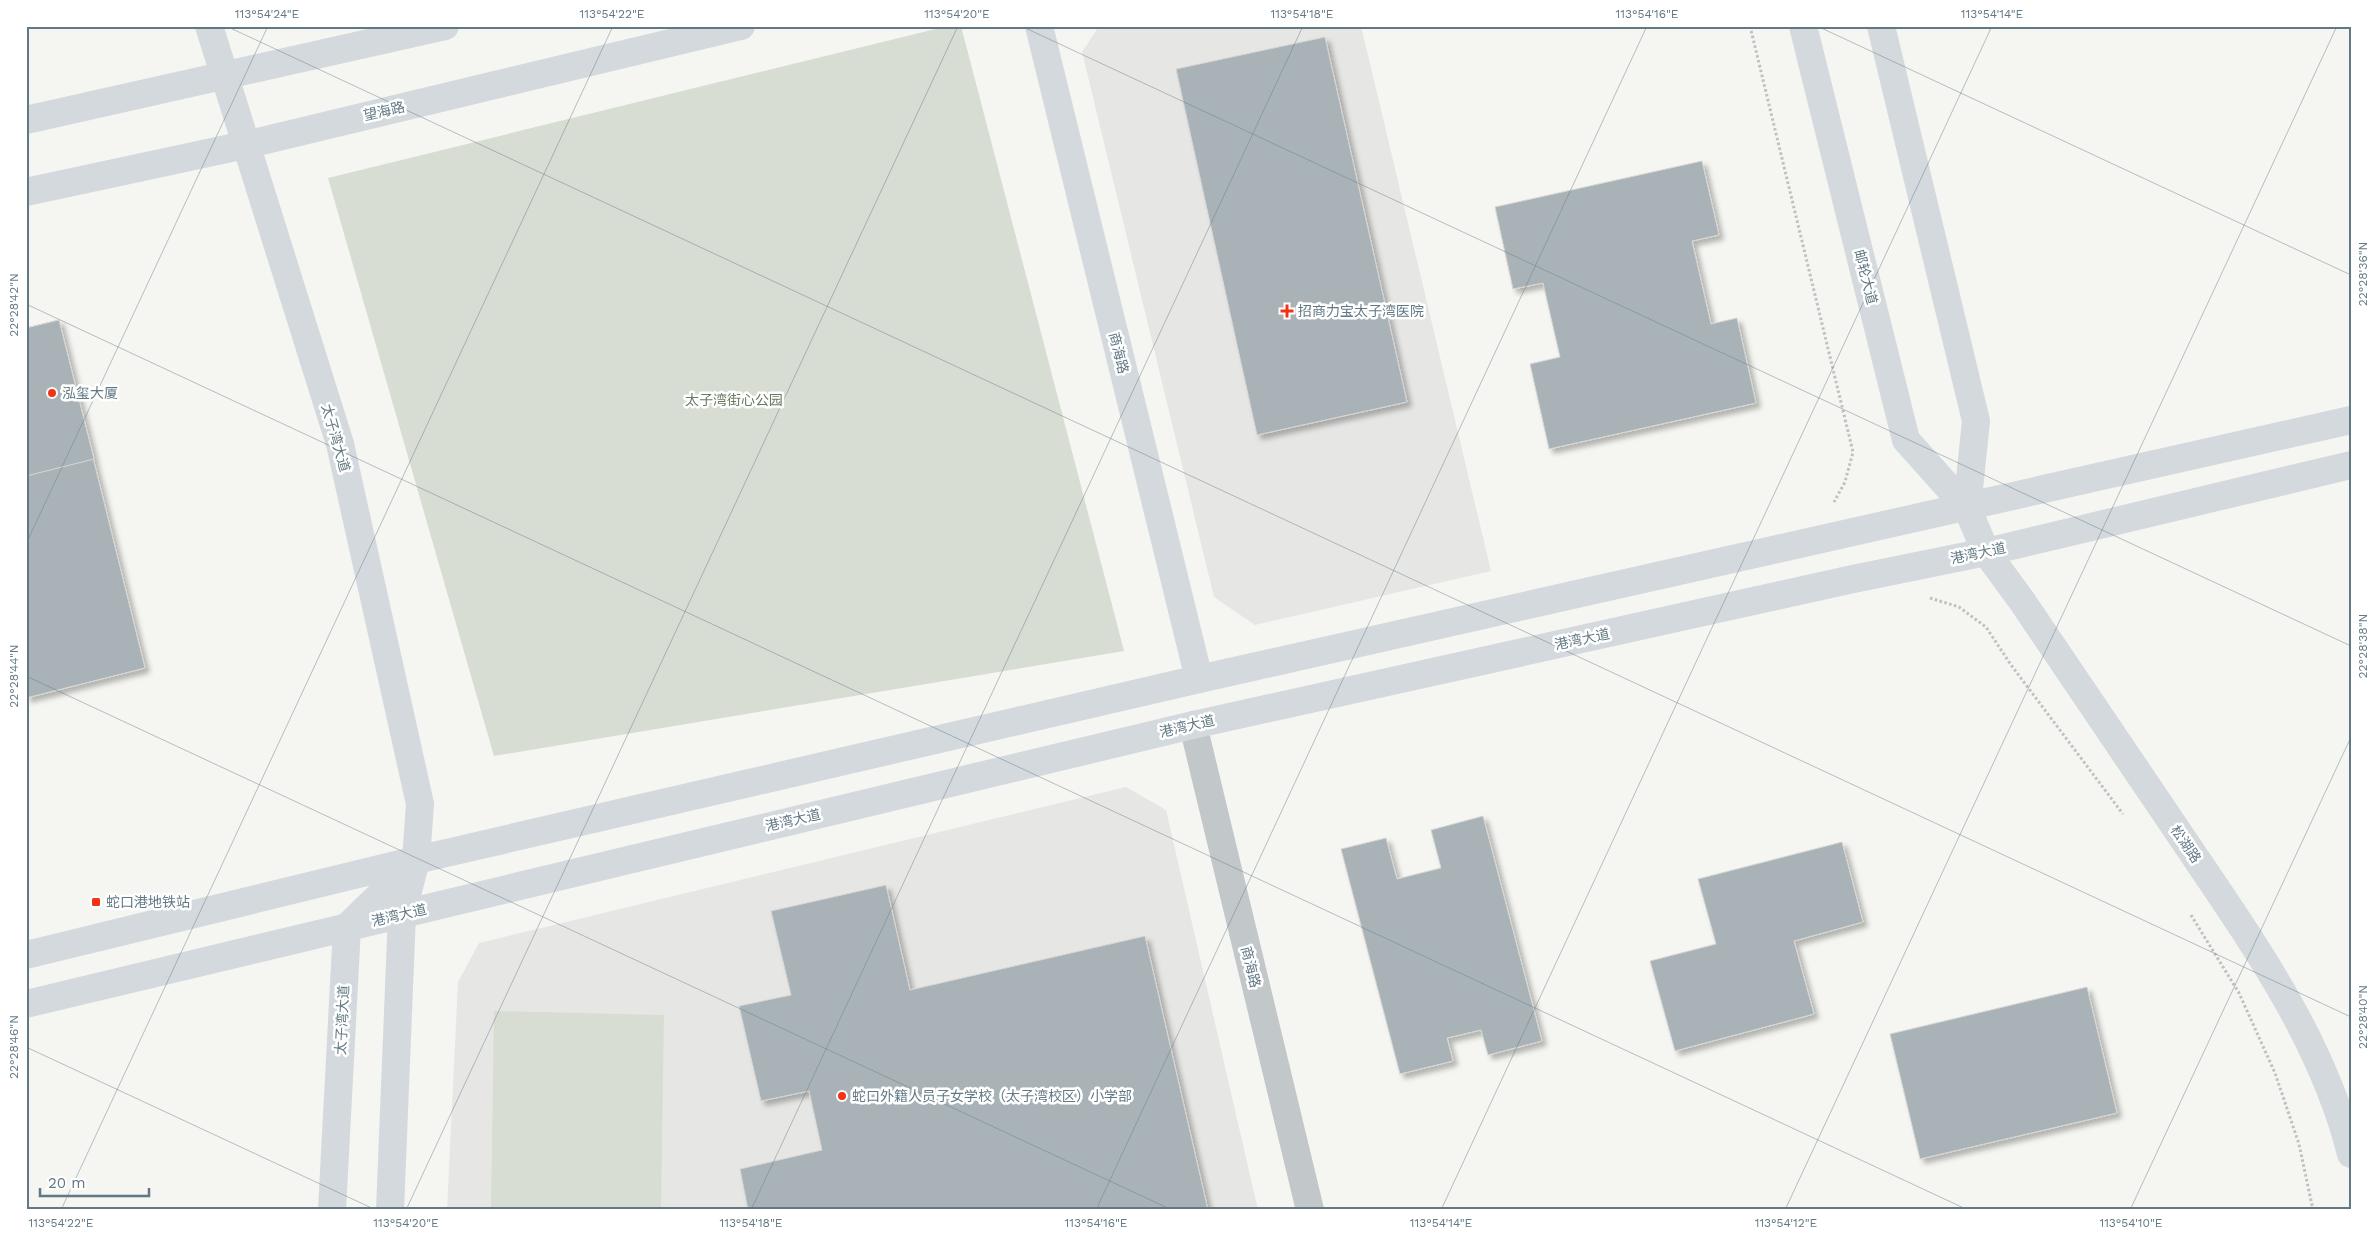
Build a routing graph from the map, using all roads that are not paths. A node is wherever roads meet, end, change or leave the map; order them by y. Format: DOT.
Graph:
graph roads {
  1 [pos="209,26"];
  2 [pos="445,26"];
  3 [pos="741,26"];
  4 [pos="1039,26"];
  5 [pos="1803,26"];
  6 [pos="1881,26"];
  7 [pos="224,76"];
  8 [pos="26,120"];
  9 [pos="244,145"];
  10 [pos="26,192"];
  11 [pos="2351,420"];
  12 [pos="2351,465"];
  13 [pos="1966,508"];
  14 [pos="1986,552"];
  15 [pos="1199,679"];
  16 [pos="1193,725"];
  17 [pos="416,860"];
  18 [pos="402,914"];
  19 [pos="347,927"];
  20 [pos="26,955"];
  21 [pos="26,1004"];
  22 [pos="2351,1154"];
  23 [pos="332,1210"];
  24 [pos="390,1210"];
  25 [pos="1310,1210"];
  1 -- 7 [label="main road, 太子湾大道"];
  2 -- 7 [label="main road"];
  3 -- 9 [label="main road, 望海路"];
  4 -- 15 [label="main road, 商海路"];
  5 -- 13 [label="main road, 邮轮大道"];
  6 -- 13 [label="main road"];
  7 -- 8 [label="main road"];
  7 -- 9 [label="main road, 太子湾大道"];
  9 -- 10 [label="main road, 望海路"];
  9 -- 17 [label="main road, 太子湾大道"];
  11 -- 13 [label="main road"];
  12 -- 14 [label="main road, 港湾大道"];
  13 -- 14 [label="main road, 邮轮大道"];
  13 -- 15 [label="main road"];
  14 -- 16 [label="main road, 港湾大道"];
  14 -- 22 [label="main road, 松湖路"];
  15 -- 17 [label="main road"];
  16 -- 18 [label="main road, 港湾大道"];
  16 -- 25 [label="street, 商海路"];
  17 -- 18 [label="main road, 太子湾大道"];
  17 -- 19 [label="main road"];
  17 -- 20 [label="main road"];
  18 -- 19 [label="main road, 港湾大道"];
  18 -- 24 [label="main road, 太子湾大道"];
  19 -- 21 [label="main road, 港湾大道"];
  19 -- 23 [label="main road, 太子湾大道"];
}
